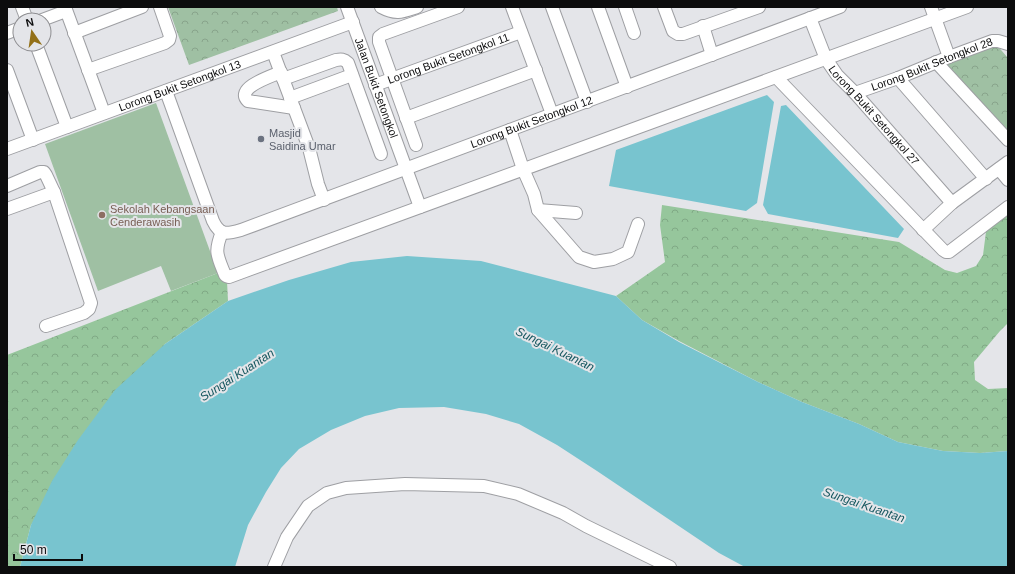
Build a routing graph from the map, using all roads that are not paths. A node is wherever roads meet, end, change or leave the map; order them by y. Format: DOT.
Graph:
graph roads {
  1 [pos="142,7"];
  2 [pos="160,7"];
  3 [pos="347,7"];
  4 [pos="381,7"];
  5 [pos="417,7"];
  6 [pos="458,7"];
  7 [pos="512,7"];
  8 [pos="552,7"];
  9 [pos="598,7"];
  10 [pos="625,7"];
  11 [pos="664,7"];
  12 [pos="759,7"];
  13 [pos="840,7"];
  14 [pos="967,7"];
  15 [pos="65,9"];
  16 [pos="112,12"];
  17 [pos="933,13"];
  18 [pos="52,15"];
  19 [pos="810,18"];
  20 [pos="353,22"];
  21 [pos="703,26"];
  22 [pos="521,32"];
  23 [pos="74,33"];
  24 [pos="634,33"];
  25 [pos="1008,44"];
  26 [pos="39,52"];
  27 [pos="273,52"];
  28 [pos="712,55"];
  29 [pos="949,57"];
  30 [pos="826,59"];
  31 [pos="936,62"];
  32 [pos="7,70"];
  33 [pos="88,70"];
  34 [pos="536,70"];
  35 [pos="282,75"];
  36 [pos="352,75"];
  37 [pos="776,77"];
  38 [pos="393,78"];
  39 [pos="898,78"];
  40 [pos="376,84"];
  41 [pos="627,86"];
  42 [pos="166,91"];
  43 [pos="855,93"];
  44 [pos="13,102"];
  45 [pos="292,102"];
  46 [pos="587,102"];
  47 [pos="104,114"];
  48 [pos="552,114"];
  49 [pos="387,116"];
  50 [pos="406,118"];
  51 [pos="370,123"];
  52 [pos="67,127"];
  53 [pos="510,130"];
  54 [pos="32,140"];
  55 [pos="1008,140"];
  56 [pos="416,145"];
  57 [pos="7,149"];
  58 [pos="380,154"];
  59 [pos="1003,166"];
  60 [pos="406,169"];
  61 [pos="523,169"];
  62 [pos="986,179"];
  63 [pos="1008,180"];
  64 [pos="7,186"];
  65 [pos="54,192"];
  66 [pos="324,200"];
  67 [pos="952,203"];
  68 [pos="420,207"];
  69 [pos="1008,207"];
  70 [pos="7,209"];
  71 [pos="538,210"];
  72 [pos="576,213"];
  73 [pos="638,224"];
  74 [pos="923,230"];
  75 [pos="222,232"];
  76 [pos="46,326"];
  77 [pos="274,567"];
  78 [pos="670,567"];
  1 -- 16 [label="street"];
  2 -- 33 [label="street"];
  3 -- 20 [label="street, Jalan Bukit Setongkol"];
  4 -- 5 [label="street"];
  6 -- 38 [label="street"];
  7 -- 22 [label="street"];
  8 -- 46 [label="street"];
  9 -- 41 [label="street"];
  10 -- 24 [label="street"];
  11 -- 21 [label="street"];
  12 -- 21 [label="street"];
  13 -- 19 [label="street, Lorong Bukit Setongkol 12"];
  14 -- 17 [label="street"];
  15 -- 18 [label="street"];
  15 -- 23 [label="street"];
  16 -- 23 [label="street"];
  17 -- 29 [label="street"];
  17 -- 30 [label="street"];
  19 -- 28 [label="street, Lorong Bukit Setongkol 12"];
  19 -- 30 [label="street, Lorong Bukit Setongkol 27"];
  20 -- 27 [label="street, Lorong Bukit Setongkol 13"];
  20 -- 40 [label="street, Jalan Bukit Setongkol"];
  21 -- 28 [label="street"];
  22 -- 34 [label="street"];
  22 -- 38 [label="street, Lorong Bukit Setongkol 11"];
  23 -- 33 [label="street"];
  25 -- 29 [label="street, Lorong Bukit Setongkol 28"];
  26 -- 52 [label="street"];
  27 -- 35 [label="street"];
  27 -- 42 [label="street, Lorong Bukit Setongkol 13"];
  28 -- 41 [label="street, Lorong Bukit Setongkol 12"];
  29 -- 31 [label="street, Lorong Bukit Setongkol 28"];
  30 -- 37 [label="street"];
  30 -- 43 [label="street, Lorong Bukit Setongkol 27"];
  31 -- 39 [label="street, Lorong Bukit Setongkol 28"];
  31 -- 55 [label="street"];
  32 -- 44 [label="street"];
  33 -- 47 [label="street"];
  34 -- 48 [label="street"];
  34 -- 50 [label="street"];
  35 -- 36 [label="street"];
  35 -- 45 [label="street"];
  35 -- 45 [label="street"];
  36 -- 45 [label="street"];
  36 -- 51 [label="street"];
  37 -- 61 [label="street"];
  37 -- 74 [label="street"];
  38 -- 40 [label="street, Lorong Bukit Setongkol 11"];
  38 -- 50 [label="street"];
  39 -- 43 [label="street, Lorong Bukit Setongkol 28"];
  39 -- 62 [label="street"];
  40 -- 49 [label="street, Jalan Bukit Setongkol"];
  41 -- 46 [label="street, Lorong Bukit Setongkol 12"];
  42 -- 47 [label="street, Lorong Bukit Setongkol 13"];
  42 -- 75 [label="street"];
  43 -- 67 [label="street, Lorong Bukit Setongkol 27"];
  44 -- 54 [label="street"];
  45 -- 66 [label="street"];
  46 -- 48 [label="street, Lorong Bukit Setongkol 12"];
  47 -- 52 [label="street, Lorong Bukit Setongkol 13"];
  48 -- 53 [label="street, Lorong Bukit Setongkol 12"];
  49 -- 51 [label="street"];
  49 -- 60 [label="street, Jalan Bukit Setongkol"];
  50 -- 56 [label="street"];
  51 -- 58 [label="street"];
  52 -- 54 [label="street, Lorong Bukit Setongkol 13"];
  53 -- 60 [label="street, Lorong Bukit Setongkol 12"];
  53 -- 61 [label="street"];
  54 -- 57 [label="street, Lorong Bukit Setongkol 13"];
  59 -- 62 [label="street"];
  59 -- 63 [label="street"];
  60 -- 66 [label="street, Lorong Bukit Setongkol 12"];
  60 -- 68 [label="street, Jalan Bukit Setongkol"];
  61 -- 68 [label="street"];
  61 -- 71 [label="street"];
  62 -- 67 [label="street"];
  64 -- 65 [label="street"];
  65 -- 70 [label="street"];
  65 -- 76 [label="street"];
  66 -- 75 [label="street, Lorong Bukit Setongkol 12"];
  67 -- 74 [label="street"];
  68 -- 75 [label="street"];
  69 -- 74 [label="street"];
  71 -- 72 [label="street"];
  71 -- 73 [label="street"];
  77 -- 78 [label="street"];
}
